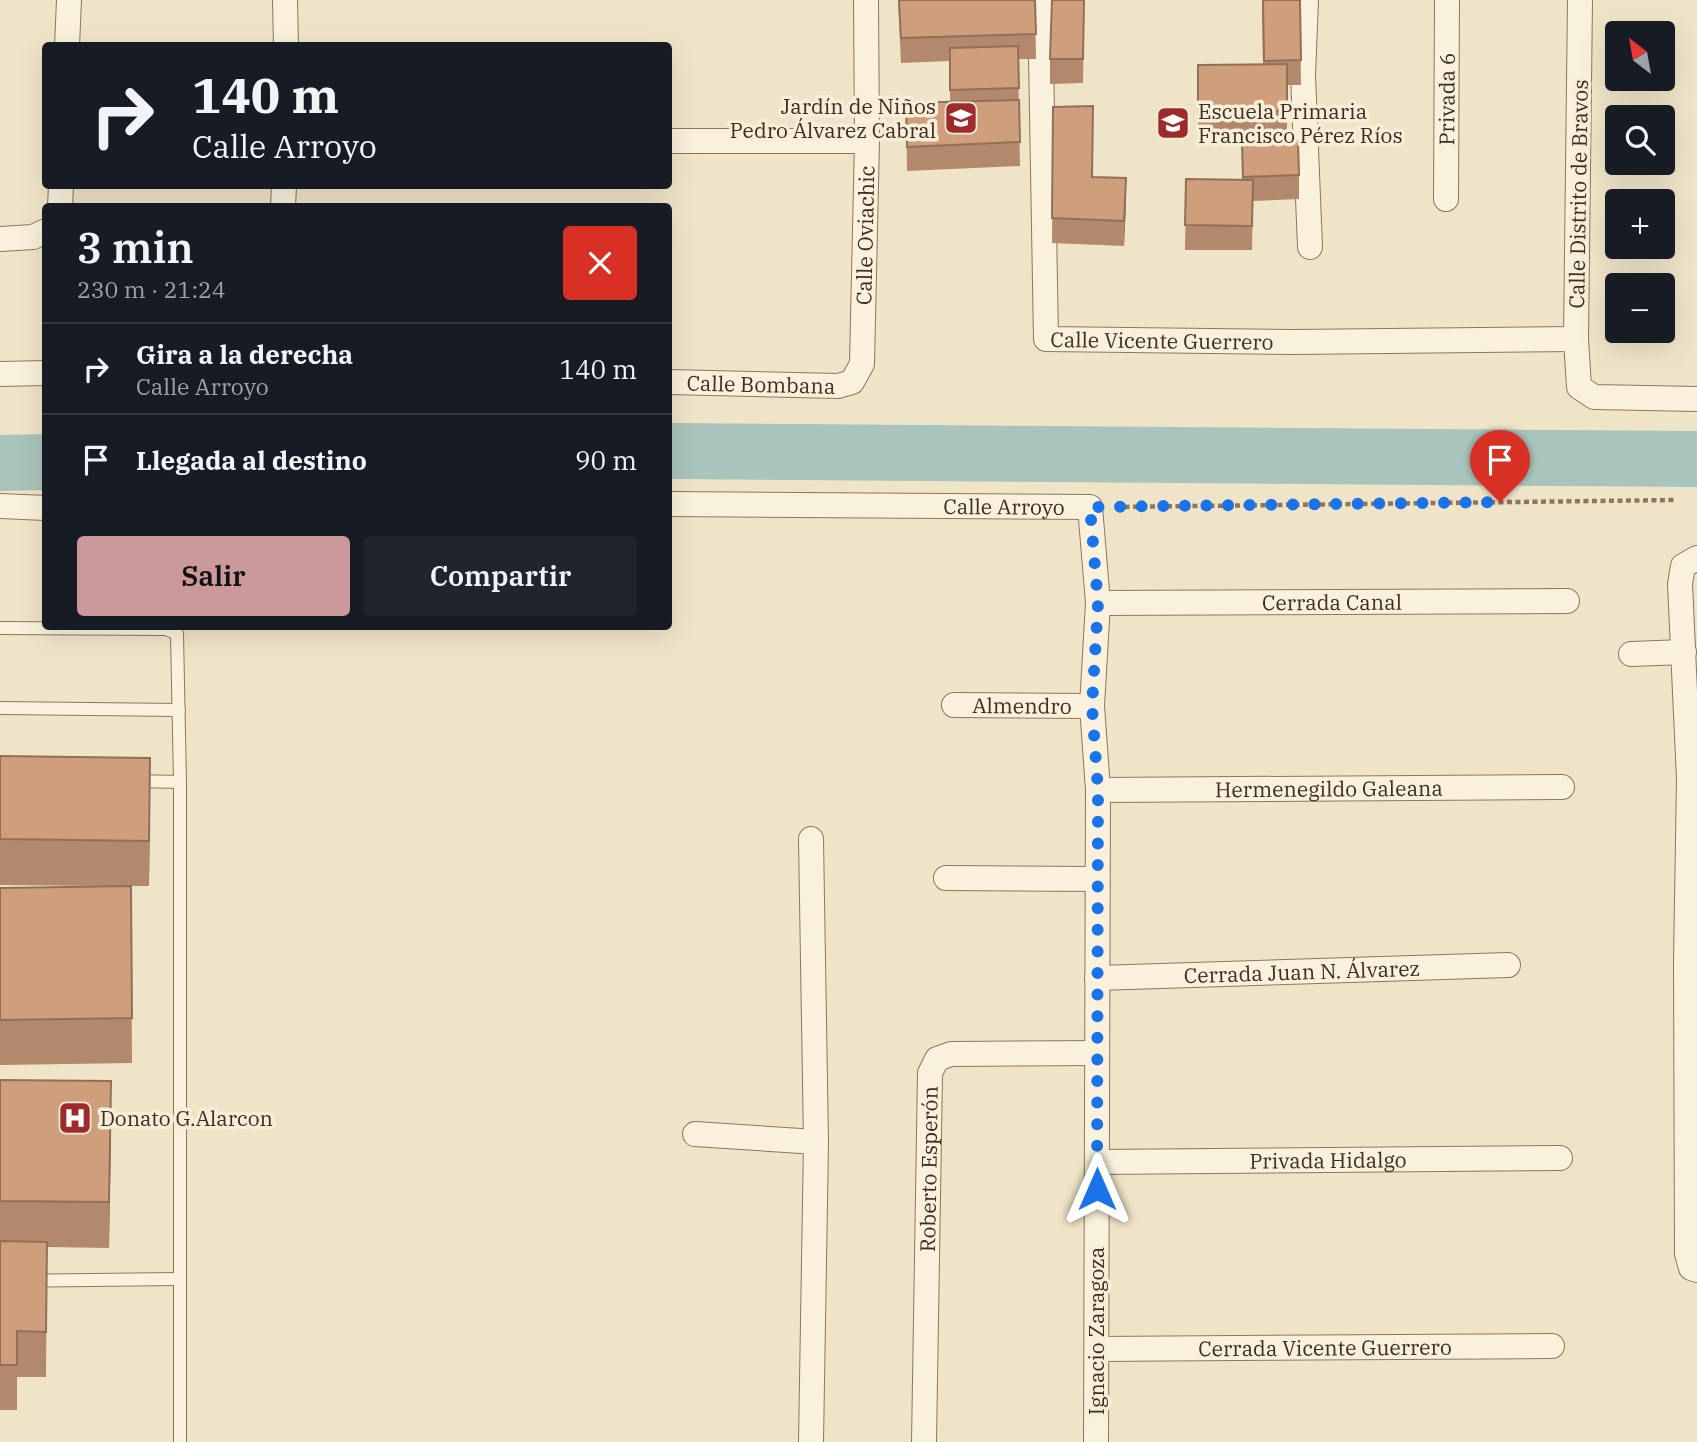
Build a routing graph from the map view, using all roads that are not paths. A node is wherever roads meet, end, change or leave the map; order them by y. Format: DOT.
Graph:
graph roads {
  1 [pos="69,0"];
  2 [pos="285,0"];
  3 [pos="866,0"];
  4 [pos="1040,0"];
  5 [pos="1306,0"];
  6 [pos="1447,0"];
  7 [pos="1580,0"];
  8 [pos="67,42"];
  9 [pos="286,42"];
  10 [pos="672,141"];
  11 [pos="867,141"];
  12 [pos="1446,199"];
  13 [pos="42,233"];
  14 [pos="0,239"];
  15 [pos="1310,247"];
  16 [pos="1576,339"];
  17 [pos="42,373"];
  18 [pos="0,374"];
  19 [pos="672,382"];
  20 [pos="852,382"];
  21 [pos="1697,399"];
  22 [pos="672,504"];
  23 [pos="0,506"];
  24 [pos="1090,507"];
  25 [pos="42,508"];
  26 [pos="1695,558"];
  27 [pos="1567,601"];
  28 [pos="1098,603"];
  29 [pos="0,628"];
  30 [pos="42,628"];
  31 [pos="168,630"];
  32 [pos="1684,652"];
  33 [pos="1631,654"];
  34 [pos="954,705"];
  35 [pos="1092,706"];
  36 [pos="0,708"];
  37 [pos="179,710"];
  38 [pos="1692,748"];
  39 [pos="124,781"];
  40 [pos="180,782"];
  41 [pos="1562,787"];
  42 [pos="1098,790"];
  43 [pos="811,839"];
  44 [pos="946,878"];
  45 [pos="1097,879"];
  46 [pos="1508,965"];
  47 [pos="1097,978"];
  48 [pos="1097,1053"];
  49 [pos="1691,1106"];
  50 [pos="695,1134"];
  51 [pos="816,1142"];
  52 [pos="1560,1158"];
  53 [pos="1097,1162"];
  54 [pos="1694,1269"];
  55 [pos="180,1279"];
  56 [pos="0,1281"];
  57 [pos="1552,1346"];
  58 [pos="1097,1349"];
  59 [pos="180,1442"];
  60 [pos="811,1442"];
  61 [pos="923,1442"];
  62 [pos="1096,1442"];
  1 -- 8 [label="street"];
  2 -- 9 [label="street"];
  3 -- 11 [label="street, Calle Oviachic"];
  4 -- 16 [label="street, Calle Vicente Guerrero"];
  5 -- 15 [label="street"];
  6 -- 12 [label="street, Privada 6"];
  7 -- 16 [label="street, Calle Distrito de Bravos"];
  10 -- 11 [label="street"];
  11 -- 20 [label="street, Calle Oviachic"];
  13 -- 14 [label="street"];
  16 -- 21 [label="street, Calle Distrito de Bravos"];
  17 -- 18 [label="street"];
  19 -- 20 [label="street, Calle Bombana"];
  22 -- 24 [label="street, Calle Arroyo"];
  23 -- 25 [label="street"];
  24 -- 28 [label="street, Ignacio Zaragoza"];
  26 -- 32 [label="street"];
  27 -- 28 [label="street, Cerrada Canal"];
  28 -- 35 [label="street, Ignacio Zaragoza"];
  29 -- 30 [label="lane"];
  31 -- 37 [label="lane"];
  32 -- 33 [label="street"];
  32 -- 38 [label="street"];
  34 -- 35 [label="street, Almendro"];
  35 -- 42 [label="street, Ignacio Zaragoza"];
  36 -- 37 [label="lane"];
  37 -- 40 [label="lane"];
  38 -- 49 [label="street"];
  39 -- 40 [label="lane"];
  40 -- 55 [label="lane"];
  41 -- 42 [label="street, Hermenegildo Galeana"];
  42 -- 45 [label="street, Ignacio Zaragoza"];
  43 -- 51 [label="street"];
  44 -- 45 [label="street"];
  45 -- 47 [label="street, Ignacio Zaragoza"];
  46 -- 47 [label="street, Cerrada Juan N. Álvarez"];
  47 -- 48 [label="street, Ignacio Zaragoza"];
  48 -- 53 [label="street, Ignacio Zaragoza"];
  48 -- 61 [label="street, Roberto Esperón"];
  49 -- 54 [label="street"];
  50 -- 51 [label="street"];
  51 -- 60 [label="street"];
  52 -- 53 [label="street, Privada Hidalgo"];
  53 -- 58 [label="street, Ignacio Zaragoza"];
  55 -- 56 [label="lane"];
  55 -- 59 [label="lane"];
  57 -- 58 [label="street, Cerrada Vicente Guerrero"];
  58 -- 62 [label="street, Ignacio Zaragoza"];
}
